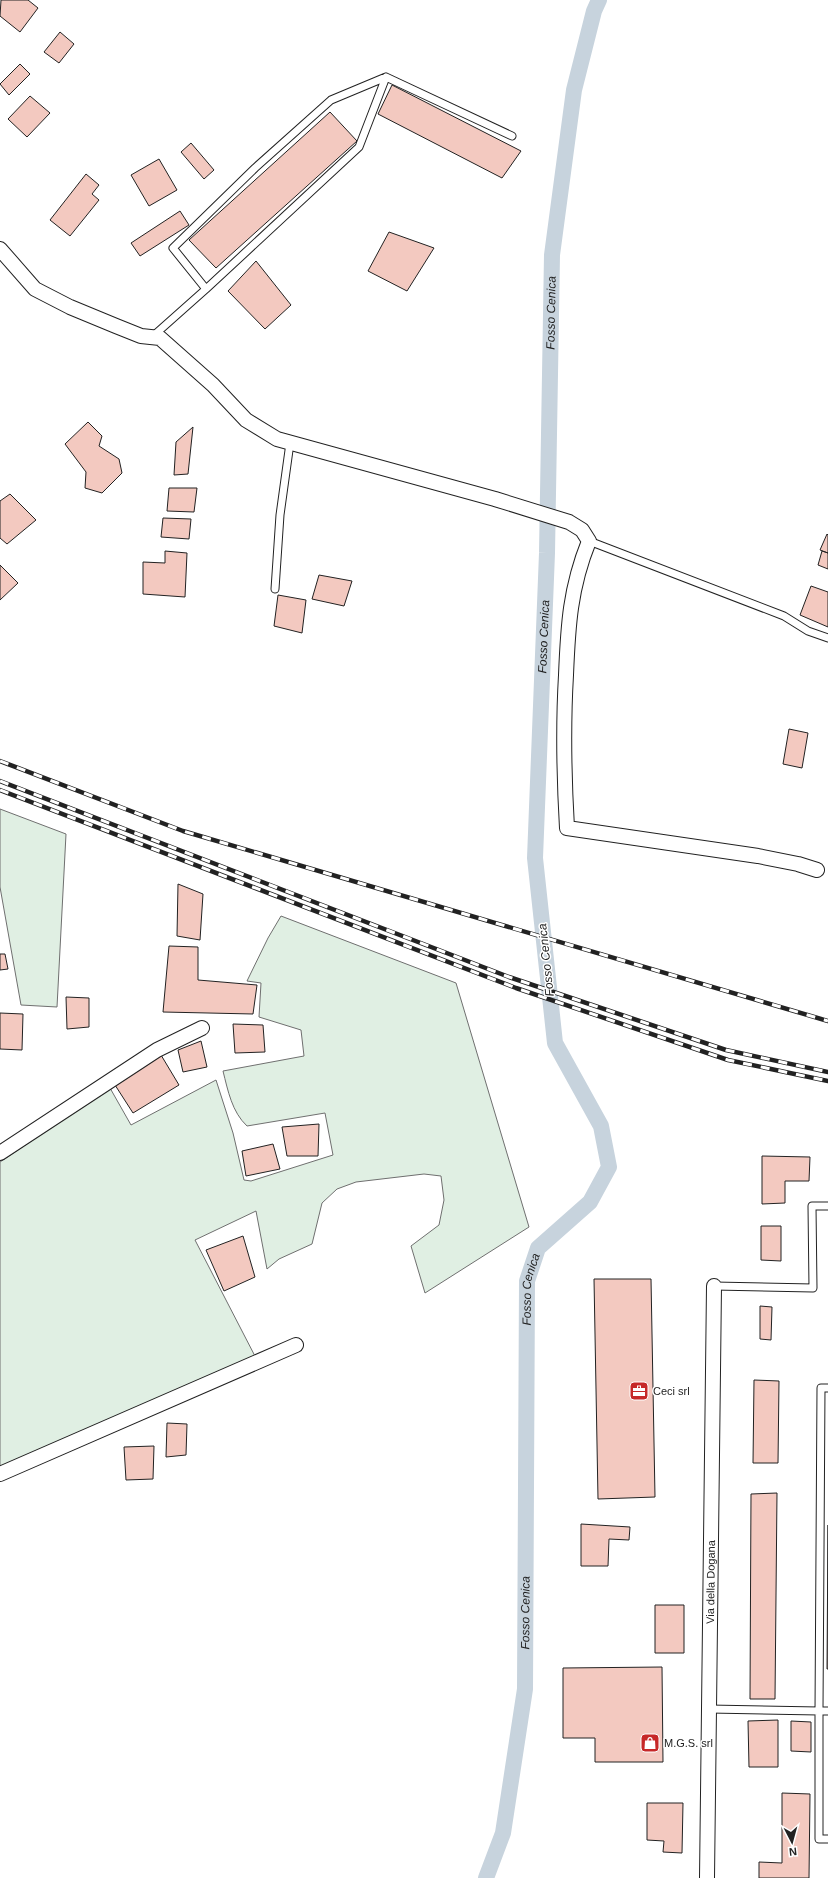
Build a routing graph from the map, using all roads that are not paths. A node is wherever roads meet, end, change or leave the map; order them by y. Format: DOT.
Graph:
graph roads {
  1 [pos="386,77"];
  2 [pos="512,136"];
  3 [pos="0,249"];
  4 [pos="206,289"];
  5 [pos="152,337"];
  6 [pos="290,443"];
  7 [pos="589,541"];
  8 [pos="275,589"];
  9 [pos="828,638"];
  10 [pos="817,870"];
  11 [pos="202,1028"];
  12 [pos="0,1153"];
  13 [pos="828,1206"];
  14 [pos="714,1286"];
  15 [pos="296,1345"];
  16 [pos="828,1388"];
  17 [pos="0,1474"];
  18 [pos="709,1709"];
  19 [pos="819,1711"];
  20 [pos="828,1711"];
  21 [pos="828,1839"];
  22 [pos="707,1878"];
  1 -- 2 [label="lane"];
  1 -- 4 [label="lane"];
  1 -- 4 [label="lane"];
  3 -- 5 [label="street"];
  4 -- 5 [label="lane"];
  5 -- 6 [label="street"];
  6 -- 7 [label="street"];
  6 -- 8 [label="lane"];
  7 -- 9 [label="lane"];
  7 -- 10 [label="street"];
  11 -- 12 [label="street"];
  13 -- 14 [label="lane"];
  14 -- 18 [label="street, Via della Dogana"];
  15 -- 17 [label="street"];
  16 -- 19 [label="lane"];
  18 -- 19 [label="lane"];
  18 -- 22 [label="street, Via della Dogana"];
  19 -- 20 [label="lane"];
  19 -- 21 [label="lane"];
}
